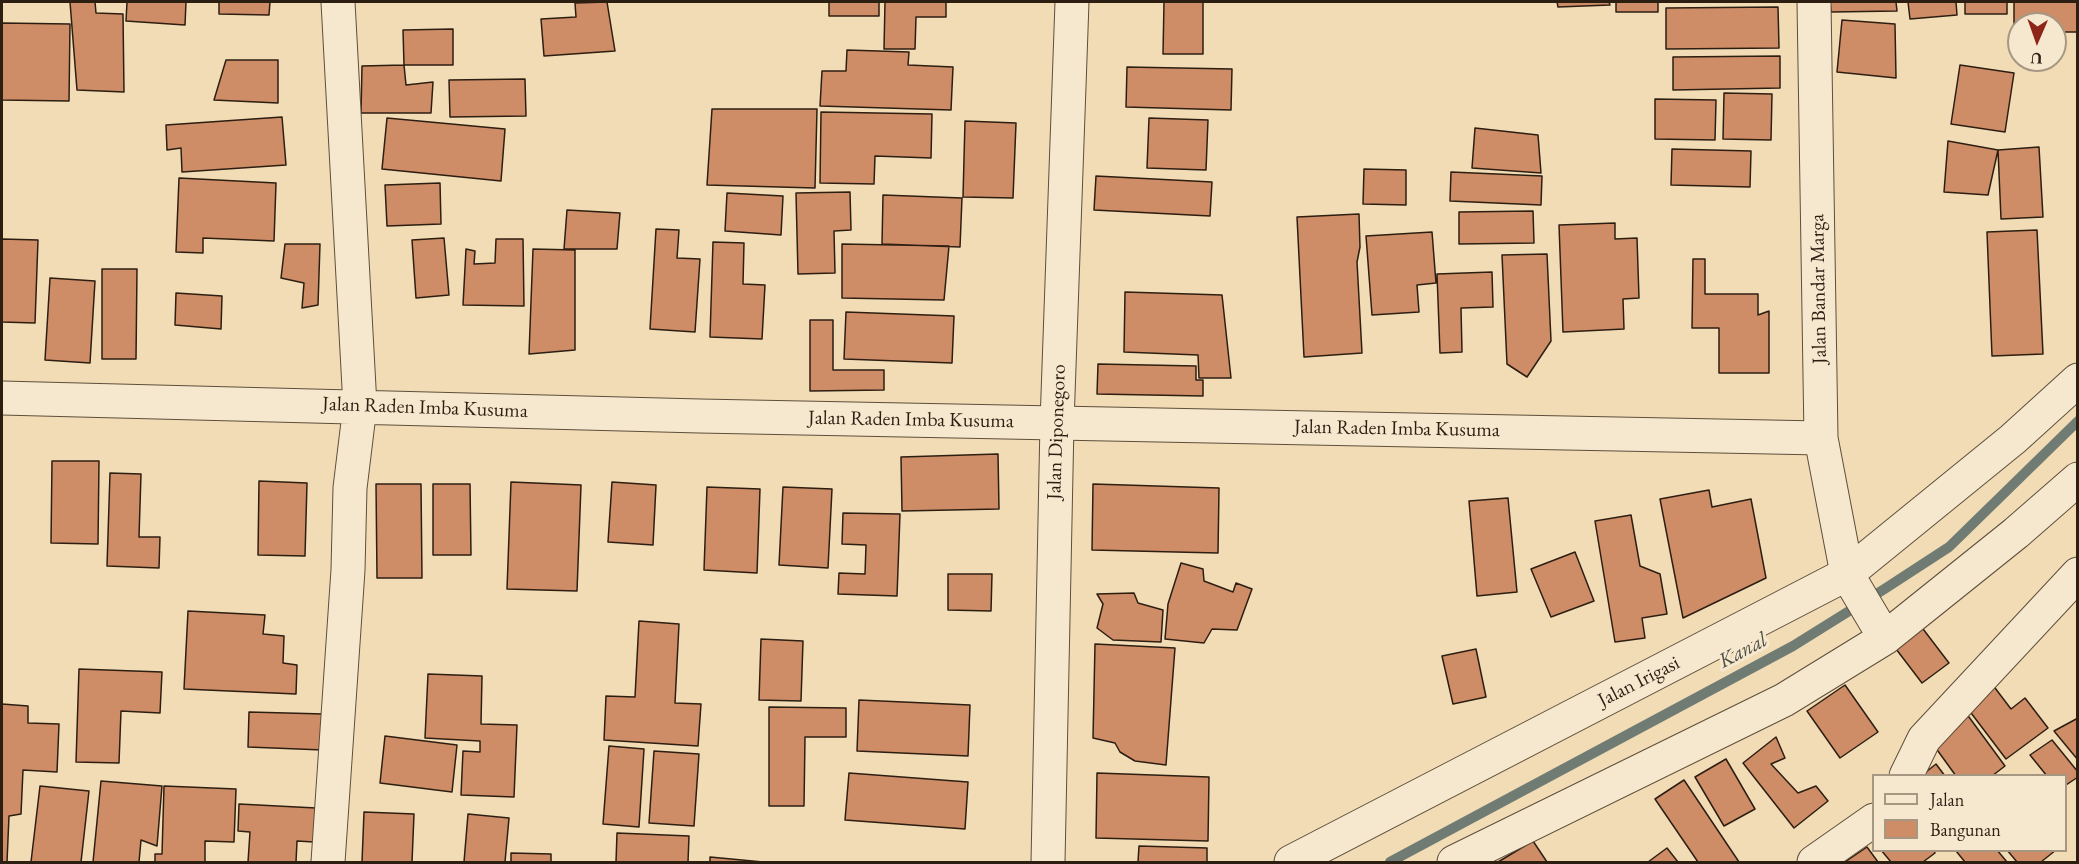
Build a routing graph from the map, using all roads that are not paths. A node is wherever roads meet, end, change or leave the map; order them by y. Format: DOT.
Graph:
graph roads {
  1 [pos="338,2"];
  2 [pos="1072,2"];
  3 [pos="1814,2"];
  4 [pos="2078,380"];
  5 [pos="2,398"];
  6 [pos="360,406"];
  7 [pos="1057,423"];
  8 [pos="1821,438"];
  9 [pos="2078,479"];
  10 [pos="2078,574"];
  11 [pos="1850,578"];
  12 [pos="1883,635"];
  13 [pos="1907,774"];
  14 [pos="1872,821"];
  15 [pos="328,862"];
  16 [pos="1048,862"];
  17 [pos="1291,862"];
  18 [pos="1454,862"];
  19 [pos="1814,862"];
  1 -- 6 [label="street"];
  2 -- 7 [label="street, Jalan Diponegoro"];
  3 -- 8 [label="street, Jalan Bandar Marga"];
  4 -- 11 [label="street, Jalan Irigasi"];
  5 -- 6 [label="street, Jalan Raden Imba Kusuma"];
  6 -- 7 [label="street, Jalan Raden Imba Kusuma"];
  6 -- 15 [label="street"];
  7 -- 8 [label="street, Jalan Raden Imba Kusuma"];
  7 -- 16 [label="street, Jalan Diponegoro"];
  8 -- 11 [label="street, Jalan Bandar Marga"];
  9 -- 12 [label="street"];
  10 -- 13 [label="street"];
  11 -- 12 [label="street, Jalan Bandar Marga"];
  11 -- 17 [label="street, Jalan Irigasi"];
  12 -- 18 [label="street"];
  14 -- 19 [label="street"];
}
